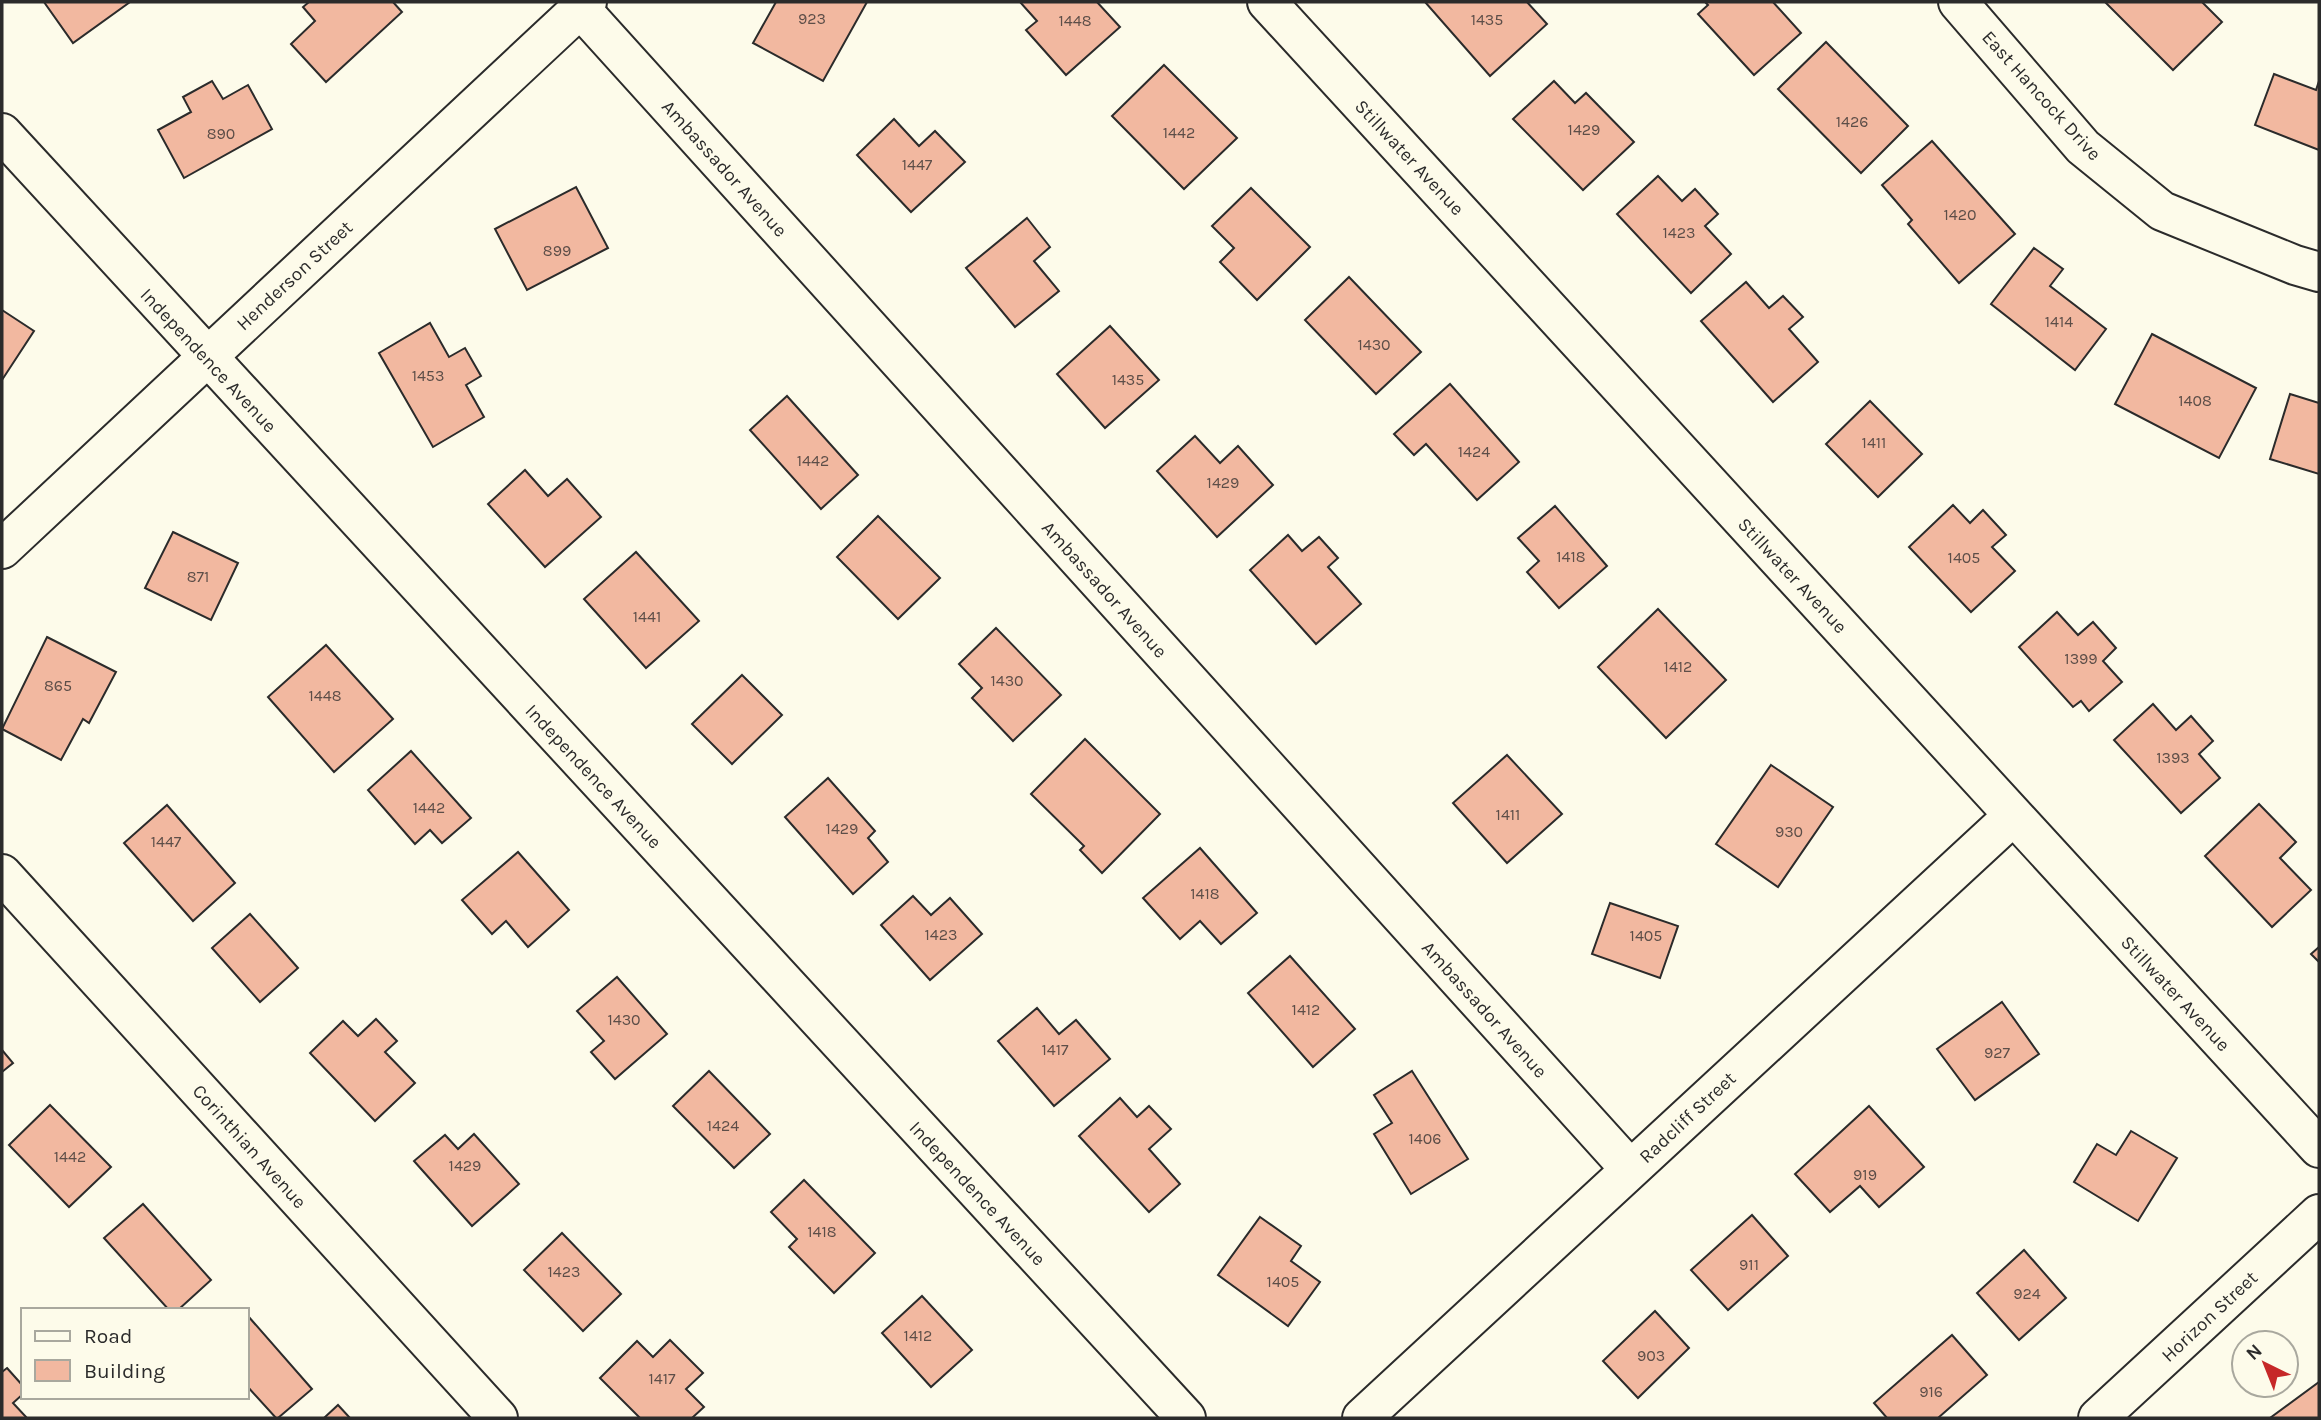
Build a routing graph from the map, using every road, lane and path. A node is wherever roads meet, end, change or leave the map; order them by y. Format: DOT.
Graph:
graph roads {
  1 [pos="1267,2"];
  2 [pos="1958,2"];
  3 [pos="584,5"];
  4 [pos="2,133"];
  5 [pos="2319,272"];
  6 [pos="206,357"];
  7 [pos="2,549"];
  8 [pos="2013,816"];
  9 [pos="2,874"];
  10 [pos="2319,1148"];
  11 [pos="1630,1170"];
  12 [pos="2319,1214"];
  13 [pos="498,1418"];
  14 [pos="1186,1418"];
  15 [pos="1362,1418"];
  16 [pos="2098,1418"];
  1 -- 8 [label="street, Stillwater Avenue"];
  2 -- 5 [label="street, East Hancock Drive"];
  3 -- 6 [label="street, Henderson Street"];
  3 -- 11 [label="street, Ambassador Avenue"];
  4 -- 6 [label="street, Independence Avenue"];
  6 -- 7 [label="street, Henderson Street"];
  6 -- 14 [label="street, Independence Avenue"];
  8 -- 10 [label="street, Stillwater Avenue"];
  8 -- 11 [label="street, Radcliff Street"];
  9 -- 13 [label="street, Corinthian Avenue"];
  11 -- 15 [label="street, Radcliff Street"];
  12 -- 16 [label="street, Horizon Street"];
}
